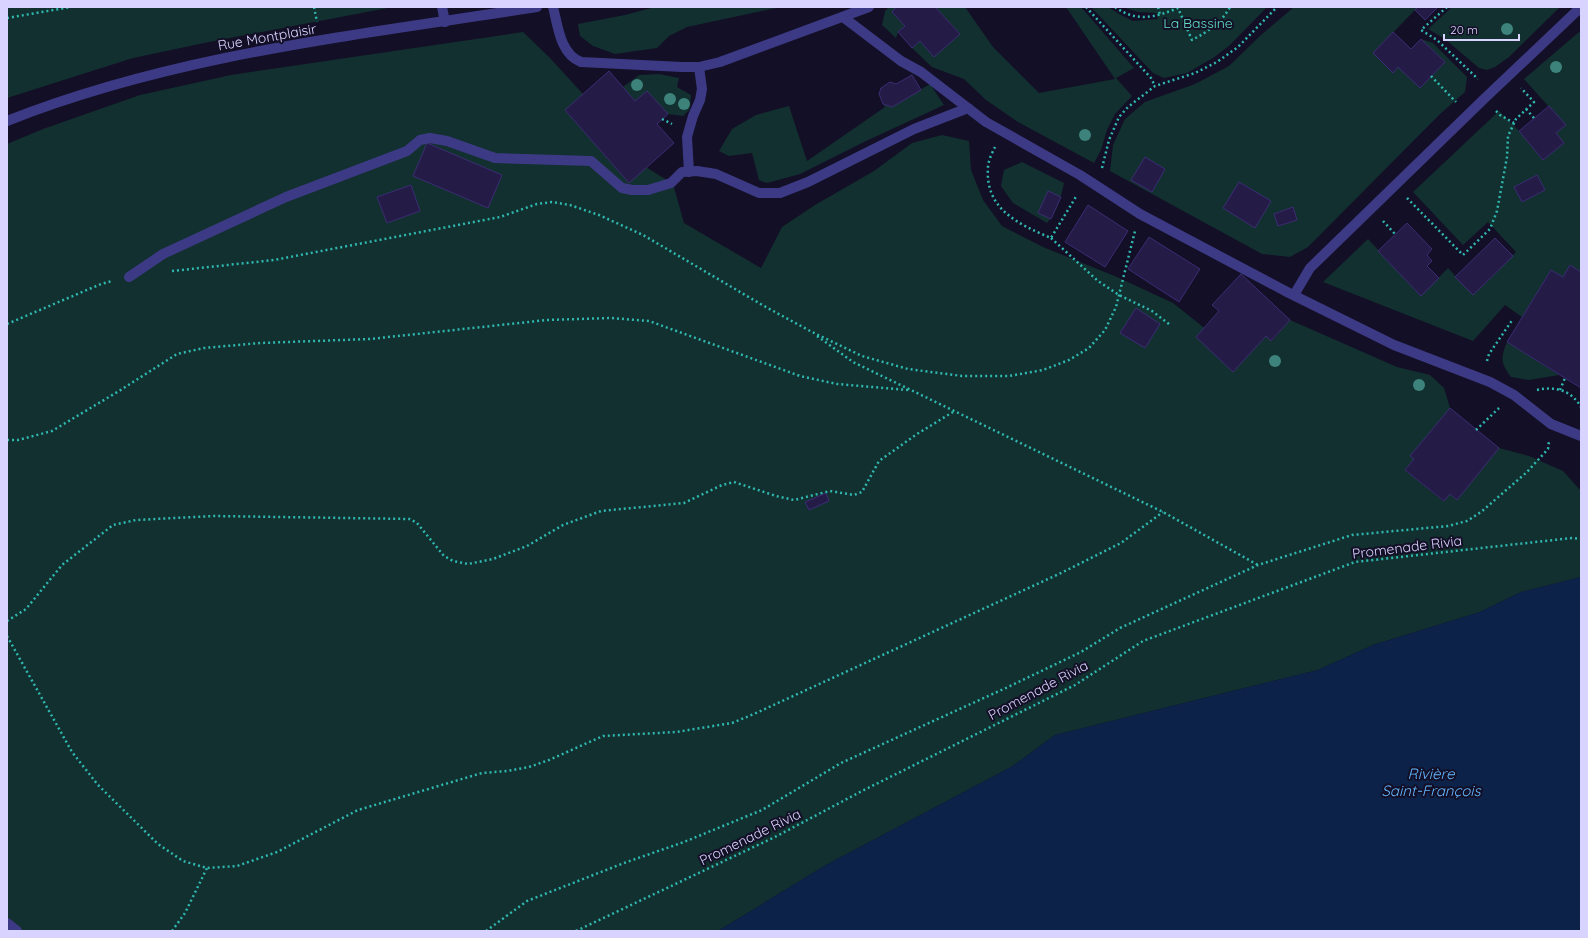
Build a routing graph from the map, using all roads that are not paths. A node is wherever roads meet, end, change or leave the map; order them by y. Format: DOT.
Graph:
graph roads {
  1 [pos="442,7"];
  2 [pos="537,7"];
  3 [pos="553,7"];
  4 [pos="869,7"];
  5 [pos="1580,7"];
  6 [pos="843,17"];
  7 [pos="445,22"];
  8 [pos="699,66"];
  9 [pos="968,108"];
  10 [pos="7,121"];
  11 [pos="689,172"];
  12 [pos="129,277"];
  13 [pos="1294,295"];
  14 [pos="1581,436"];
  15 [pos="7,923"];
  16 [pos="17,931"];
  1 -- 7 [label="street"];
  2 -- 7 [label="street, Rue Montplaisir"];
  3 -- 8 [label="street"];
  4 -- 6 [label="street"];
  5 -- 13 [label="street"];
  6 -- 8 [label="street"];
  6 -- 9 [label="street"];
  7 -- 10 [label="street, Rue Montplaisir"];
  8 -- 11 [label="street"];
  9 -- 11 [label="street"];
  9 -- 13 [label="street"];
  11 -- 12 [label="street"];
  13 -- 14 [label="street"];
  15 -- 16 [label="street"];
}
